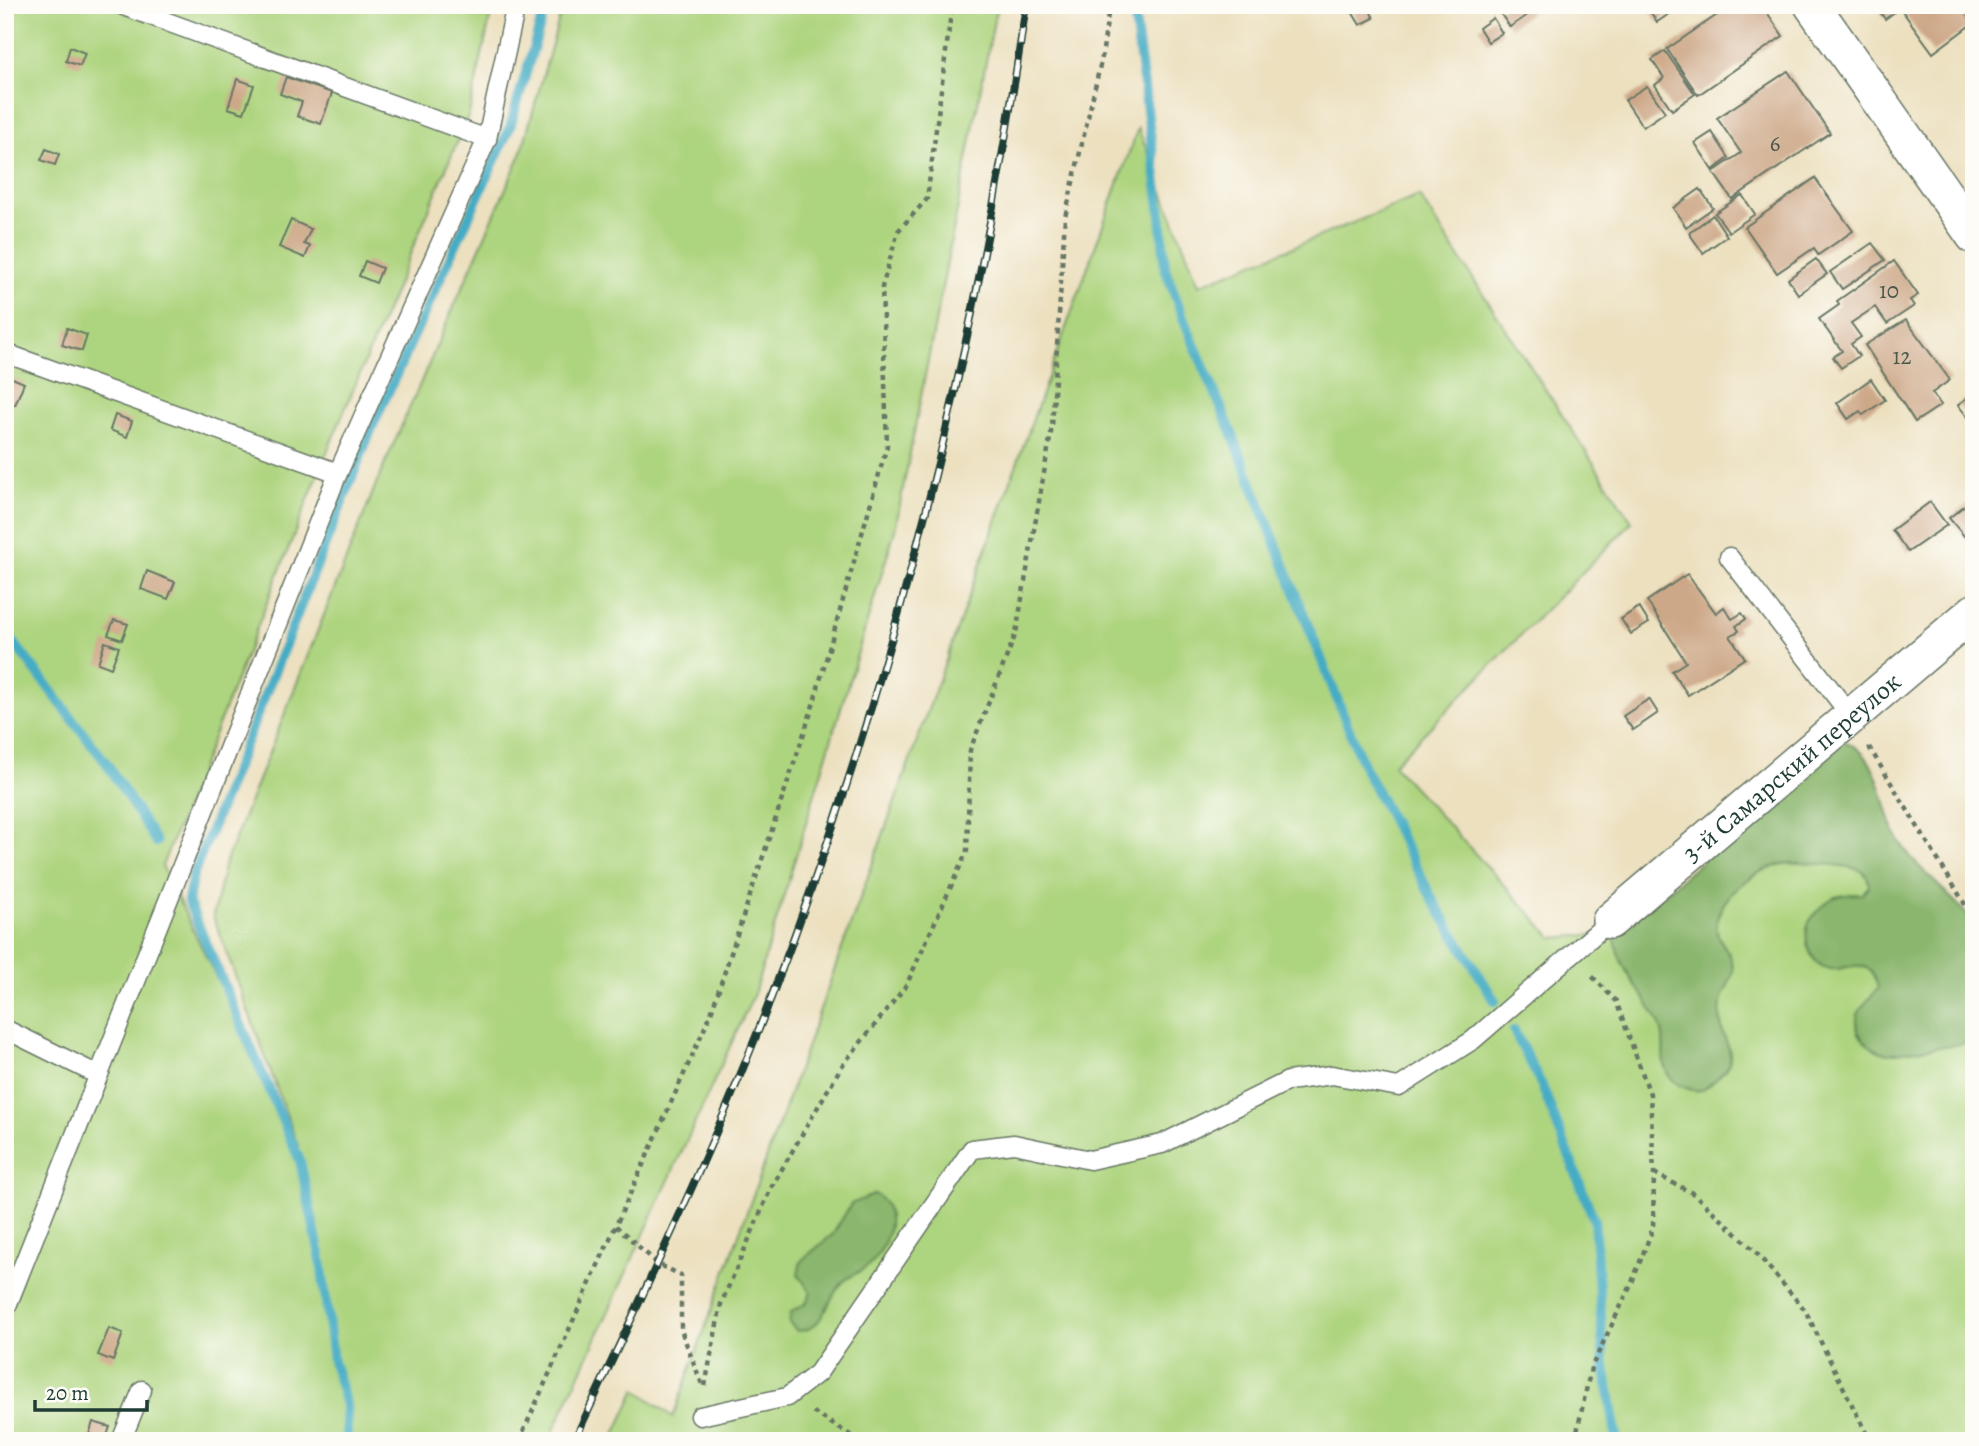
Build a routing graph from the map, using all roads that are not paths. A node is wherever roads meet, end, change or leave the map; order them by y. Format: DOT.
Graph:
graph roads {
  1 [pos="121,5"];
  2 [pos="516,5"];
  3 [pos="1812,5"];
  4 [pos="487,139"];
  5 [pos="1974,236"];
  6 [pos="5,353"];
  7 [pos="338,472"];
  8 [pos="1729,557"];
  9 [pos="1974,612"];
  10 [pos="1851,716"];
  11 [pos="1610,921"];
  12 [pos="5,1029"];
  13 [pos="98,1075"];
  14 [pos="5,1311"];
  15 [pos="142,1391"];
  16 [pos="700,1416"];
  17 [pos="121,1441"];
  1 -- 4 [label="lane"];
  2 -- 4 [label="lane"];
  3 -- 5 [label="street"];
  4 -- 7 [label="lane"];
  6 -- 7 [label="lane"];
  7 -- 13 [label="lane"];
  8 -- 10 [label="lane"];
  9 -- 10 [label="street, 3-й Самарский переулок"];
  10 -- 11 [label="street, 3-й Самарский переулок"];
  11 -- 16 [label="lane"];
  12 -- 13 [label="lane"];
  13 -- 14 [label="lane"];
  15 -- 17 [label="lane"];
}
